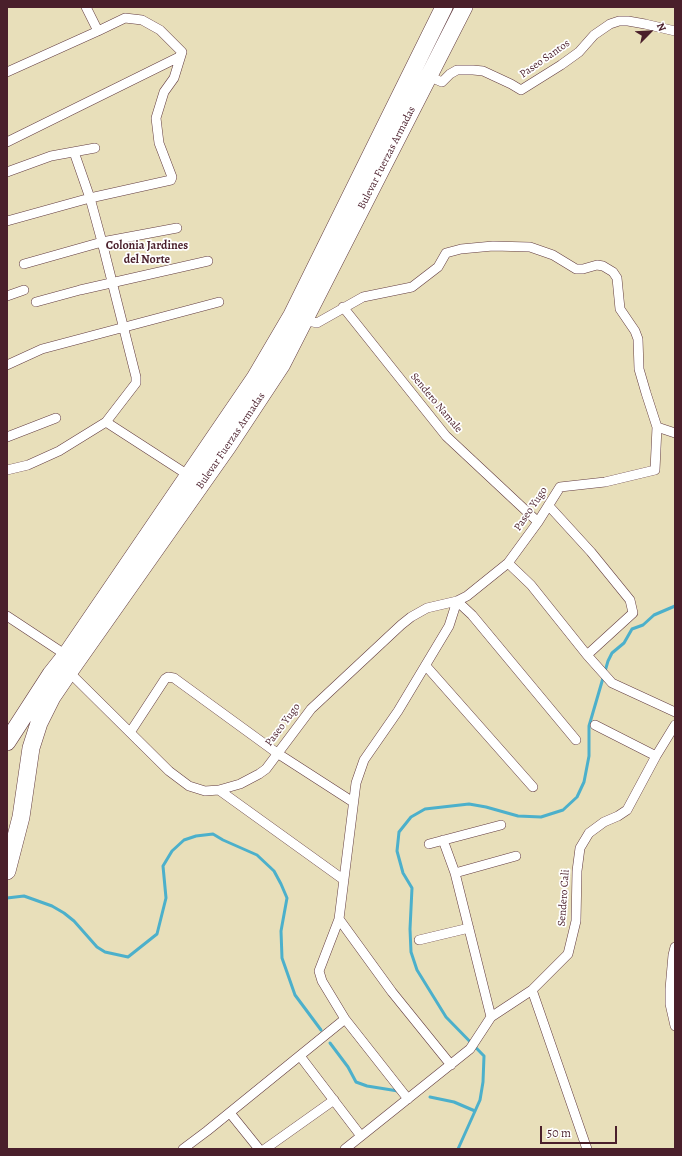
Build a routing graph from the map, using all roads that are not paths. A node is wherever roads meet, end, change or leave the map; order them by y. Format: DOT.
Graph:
graph roads {
  1 [pos="86,7"];
  2 [pos="444,7"];
  3 [pos="464,7"];
  4 [pos="98,31"];
  5 [pos="675,32"];
  6 [pos="182,52"];
  7 [pos="7,72"];
  8 [pos="428,76"];
  9 [pos="7,142"];
  10 [pos="95,148"];
  11 [pos="74,152"];
  12 [pos="7,172"];
  13 [pos="90,198"];
  14 [pos="7,221"];
  15 [pos="178,228"];
  16 [pos="102,242"];
  17 [pos="208,261"];
  18 [pos="24,264"];
  19 [pos="113,282"];
  20 [pos="24,290"];
  21 [pos="7,296"];
  22 [pos="36,302"];
  23 [pos="219,302"];
  24 [pos="343,307"];
  25 [pos="304,320"];
  26 [pos="124,328"];
  27 [pos="7,365"];
  28 [pos="56,418"];
  29 [pos="106,422"];
  30 [pos="657,427"];
  31 [pos="675,433"];
  32 [pos="7,437"];
  33 [pos="7,470"];
  34 [pos="188,475"];
  35 [pos="549,506"];
  36 [pos="538,522"];
  37 [pos="508,563"];
  38 [pos="457,601"];
  39 [pos="7,616"];
  40 [pos="587,655"];
  41 [pos="68,663"];
  42 [pos="426,666"];
  43 [pos="675,712"];
  44 [pos="595,725"];
  45 [pos="675,725"];
  46 [pos="131,731"];
  47 [pos="576,740"];
  48 [pos="7,742"];
  49 [pos="277,753"];
  50 [pos="656,756"];
  51 [pos="532,787"];
  52 [pos="219,790"];
  53 [pos="353,802"];
  54 [pos="21,817"];
  55 [pos="501,825"];
  56 [pos="7,832"];
  57 [pos="443,840"];
  58 [pos="429,844"];
  59 [pos="516,856"];
  60 [pos="7,870"];
  61 [pos="455,873"];
  62 [pos="344,880"];
  63 [pos="339,919"];
  64 [pos="470,928"];
  65 [pos="419,940"];
  66 [pos="675,947"];
  67 [pos="532,990"];
  68 [pos="491,1017"];
  69 [pos="345,1019"];
  70 [pos="675,1026"];
  71 [pos="300,1056"];
  72 [pos="451,1065"];
  73 [pos="408,1099"];
  74 [pos="334,1100"];
  75 [pos="230,1112"];
  76 [pos="362,1136"];
  77 [pos="183,1149"];
  78 [pos="259,1149"];
  79 [pos="265,1149"];
  80 [pos="345,1149"];
  81 [pos="587,1149"];
  1 -- 4 [label="street"];
  2 -- 34 [label="highway, Bulevar Fuerzas Armadas"];
  3 -- 8 [label="highway, Bulevar Fuerzas Armadas"];
  4 -- 6 [label="street"];
  4 -- 7 [label="street"];
  5 -- 8 [label="street, Paseo Santos"];
  6 -- 9 [label="street"];
  6 -- 13 [label="street"];
  8 -- 25 [label="highway, Bulevar Fuerzas Armadas"];
  10 -- 11 [label="street"];
  11 -- 12 [label="street"];
  11 -- 13 [label="street"];
  13 -- 14 [label="street"];
  13 -- 16 [label="street"];
  15 -- 16 [label="street"];
  16 -- 18 [label="street"];
  16 -- 19 [label="street"];
  17 -- 19 [label="street"];
  19 -- 22 [label="street"];
  19 -- 26 [label="street"];
  20 -- 21 [label="street"];
  23 -- 26 [label="street"];
  24 -- 25 [label="street, Paseo Yugo"];
  24 -- 30 [label="street, Paseo Yugo"];
  24 -- 36 [label="street, Sendero Namale"];
  25 -- 41 [label="highway, Bulevar Fuerzas Armadas"];
  26 -- 27 [label="street"];
  26 -- 29 [label="street"];
  28 -- 32 [label="street"];
  29 -- 33 [label="street"];
  29 -- 34 [label="street"];
  30 -- 31 [label="street"];
  30 -- 35 [label="street, Paseo Yugo"];
  34 -- 41 [label="highway, Bulevar Fuerzas Armadas"];
  35 -- 36 [label="street, Paseo Yugo"];
  35 -- 40 [label="street"];
  36 -- 37 [label="street, Paseo Yugo"];
  37 -- 38 [label="street, Paseo Yugo"];
  37 -- 40 [label="street"];
  38 -- 42 [label="street"];
  38 -- 47 [label="street"];
  38 -- 49 [label="street, Paseo Yugo"];
  39 -- 41 [label="street, Paseo Yugo"];
  40 -- 43 [label="street"];
  41 -- 46 [label="street, Paseo Yugo"];
  41 -- 48 [label="highway, Bulevar Fuerzas Armadas"];
  41 -- 54 [label="highway, Bulevar Fuerzas Armadas"];
  42 -- 51 [label="street"];
  42 -- 53 [label="street"];
  44 -- 50 [label="street"];
  45 -- 50 [label="street, Sendero Cali"];
  46 -- 49 [label="street"];
  46 -- 52 [label="street, Paseo Yugo"];
  49 -- 52 [label="street, Paseo Yugo"];
  49 -- 53 [label="street"];
  50 -- 67 [label="street, Sendero Cali"];
  52 -- 62 [label="street"];
  53 -- 62 [label="street"];
  54 -- 56 [label="highway"];
  54 -- 60 [label="highway, Bulevar Fuerzas Armadas"];
  55 -- 57 [label="street"];
  57 -- 58 [label="street"];
  57 -- 61 [label="street"];
  59 -- 61 [label="street"];
  61 -- 64 [label="street"];
  62 -- 63 [label="street"];
  63 -- 69 [label="street"];
  63 -- 72 [label="street"];
  64 -- 65 [label="street"];
  64 -- 68 [label="street"];
  66 -- 70 [label="street"];
  67 -- 68 [label="street, Sendero Cali"];
  67 -- 81 [label="street"];
  68 -- 72 [label="street, Sendero Cali"];
  69 -- 71 [label="street"];
  69 -- 73 [label="street"];
  71 -- 74 [label="street"];
  71 -- 75 [label="street"];
  72 -- 73 [label="street, Sendero Cali"];
  73 -- 76 [label="street, Sendero Cali"];
  74 -- 76 [label="street"];
  74 -- 79 [label="street"];
  75 -- 77 [label="street"];
  75 -- 78 [label="street"];
  76 -- 80 [label="street, Sendero Cali"];
}
